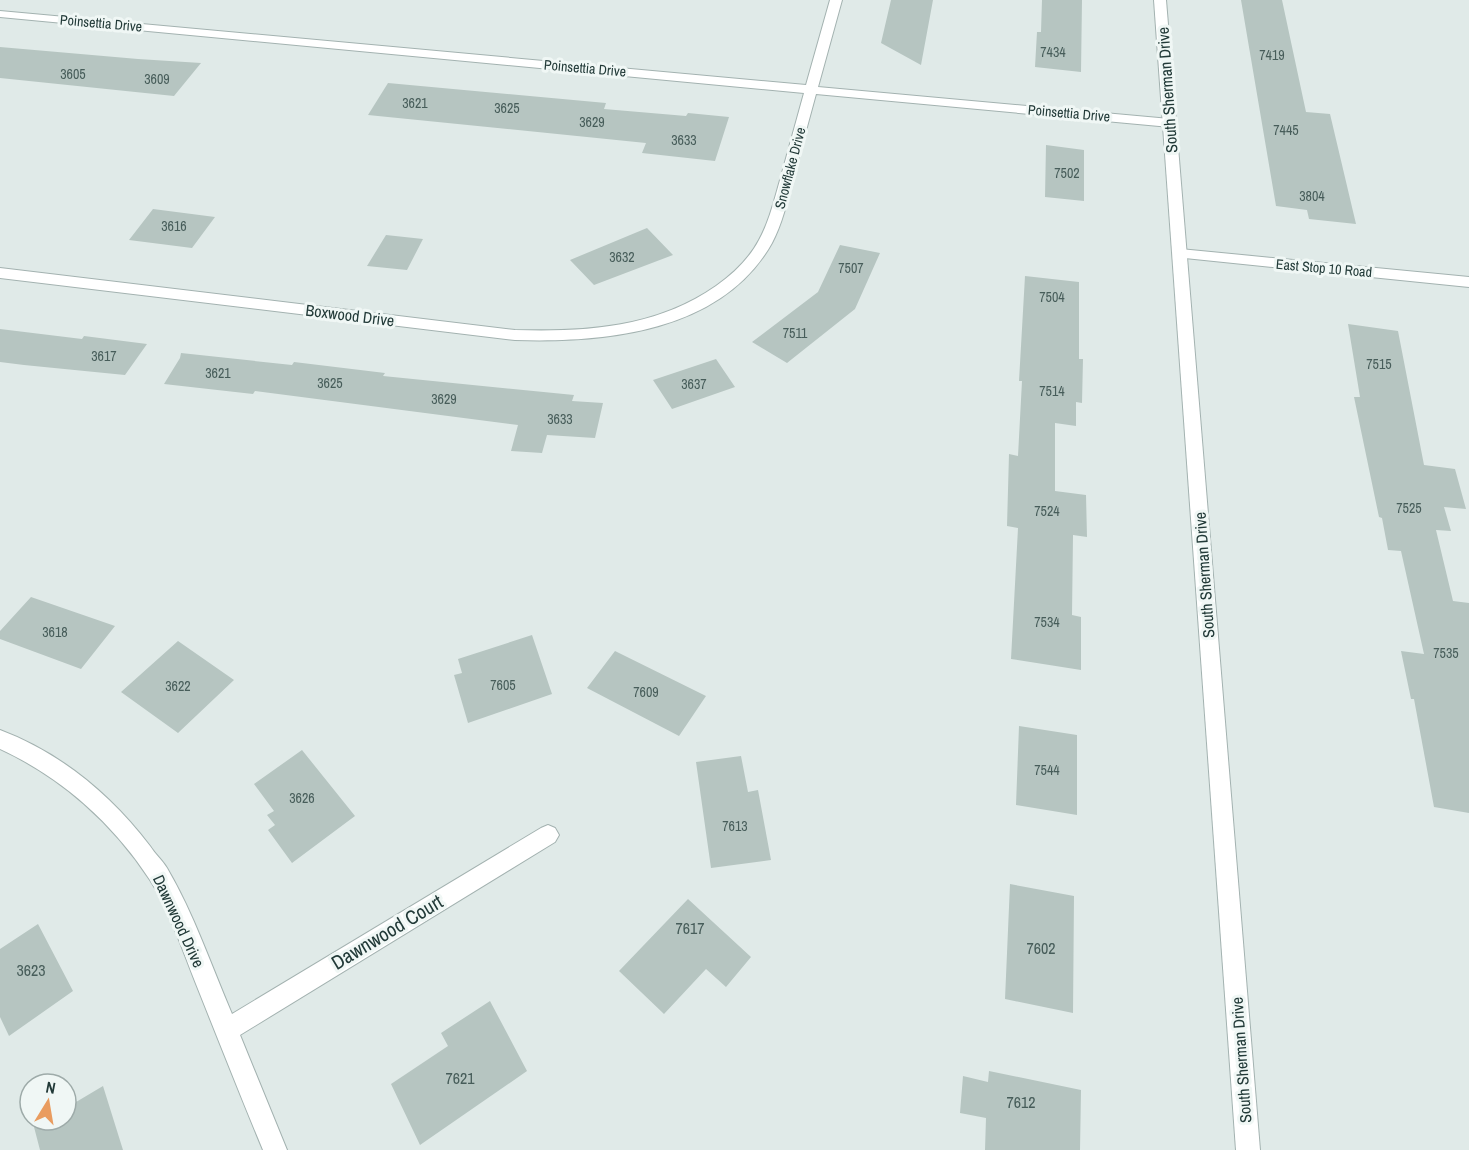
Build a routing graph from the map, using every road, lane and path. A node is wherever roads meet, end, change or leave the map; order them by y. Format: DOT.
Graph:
graph roads {
  1 [pos="836,0"];
  2 [pos="1160,0"];
  3 [pos="0,14"];
  4 [pos="811,88"];
  5 [pos="1170,123"];
  6 [pos="1180,254"];
  7 [pos="0,273"];
  8 [pos="1469,282"];
  9 [pos="696,306"];
  10 [pos="0,739"];
  11 [pos="548,835"];
  12 [pos="227,1030"];
  13 [pos="275,1150"];
  14 [pos="1248,1150"];
  1 -- 4 [label="street, Snowflake Drive"];
  2 -- 5 [label="street, South Sherman Drive"];
  3 -- 4 [label="street, Poinsettia Drive"];
  4 -- 5 [label="street, Poinsettia Drive"];
  4 -- 9 [label="street, Snowflake Drive"];
  5 -- 6 [label="street, South Sherman Drive"];
  6 -- 8 [label="street, East Stop 10 Road"];
  6 -- 14 [label="street, South Sherman Drive"];
  7 -- 9 [label="street, Boxwood Drive"];
  10 -- 12 [label="street, Dawnwood Drive"];
  11 -- 12 [label="street, Dawnwood Court"];
  12 -- 13 [label="street"];
}
